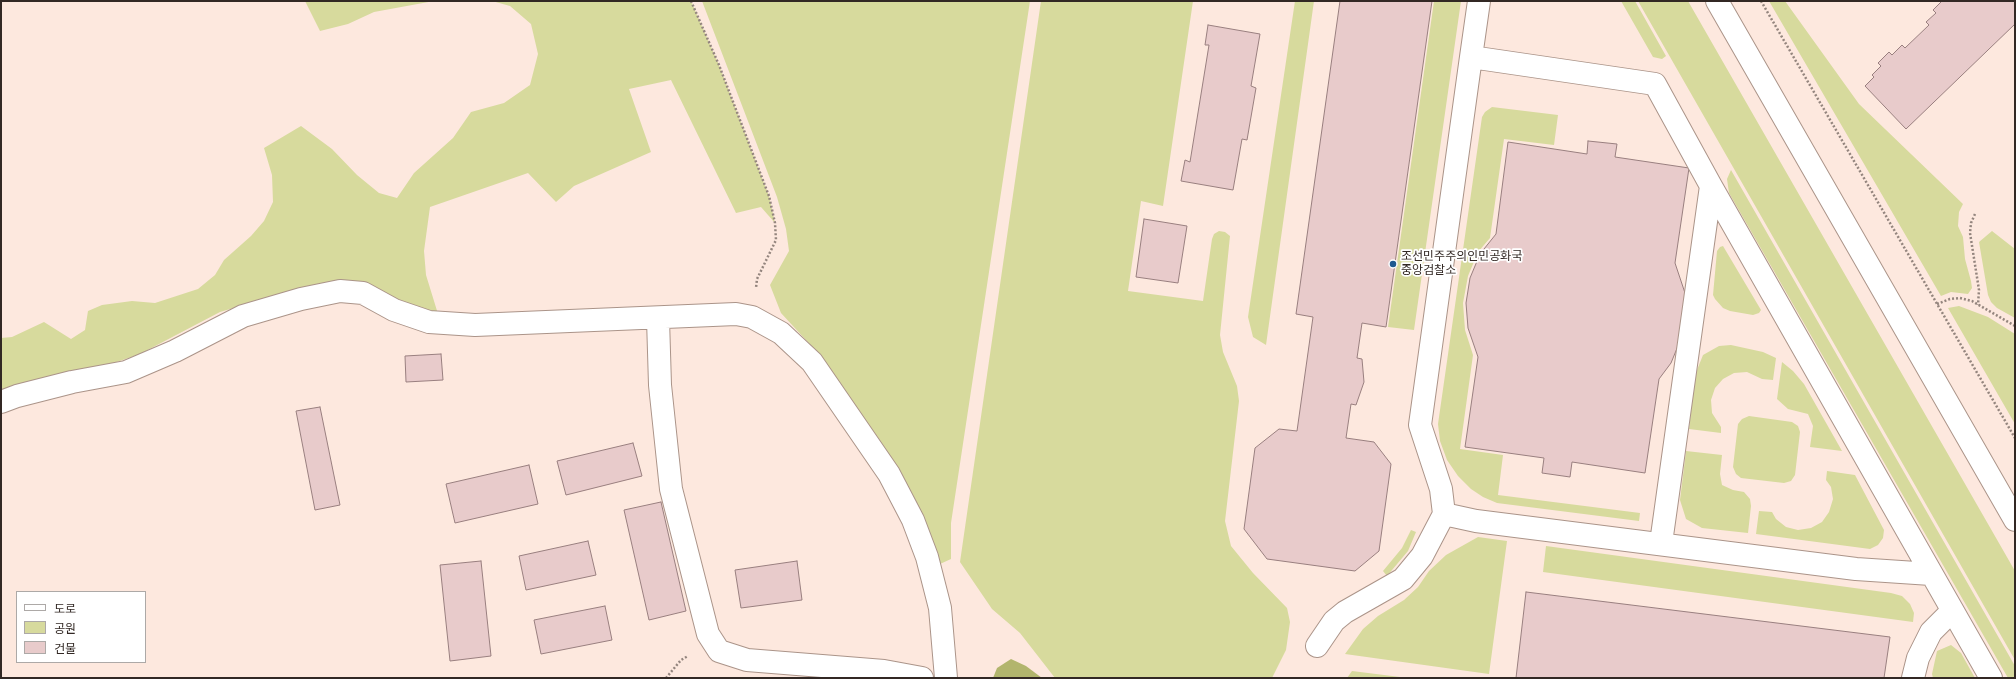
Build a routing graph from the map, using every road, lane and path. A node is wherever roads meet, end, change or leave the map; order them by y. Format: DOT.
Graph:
graph roads {
  1 [pos="691,1"];
  2 [pos="1479,1"];
  3 [pos="1717,1"];
  4 [pos="1760,1"];
  5 [pos="1471,57"];
  6 [pos="1711,186"];
  7 [pos="1975,214"];
  8 [pos="1937,304"];
  9 [pos="1978,305"];
  10 [pos="752,317"];
  11 [pos="658,319"];
  12 [pos="2015,326"];
  13 [pos="1,402"];
  14 [pos="2015,438"];
  15 [pos="1444,514"];
  16 [pos="2015,520"];
  17 [pos="1661,543"];
  18 [pos="1930,574"];
  19 [pos="1952,611"];
  20 [pos="1317,646"];
  21 [pos="922,678"];
  22 [pos="946,678"];
  23 [pos="1913,678"];
  24 [pos="1991,678"];
  1 -- 10 [label="path"];
  2 -- 5 [label="street"];
  3 -- 16 [label="street"];
  4 -- 8 [label="path"];
  5 -- 6 [label="street"];
  5 -- 15 [label="street"];
  6 -- 17 [label="street"];
  6 -- 18 [label="street"];
  7 -- 9 [label="path"];
  8 -- 9 [label="path"];
  8 -- 14 [label="path"];
  9 -- 12 [label="path"];
  10 -- 11 [label="street"];
  10 -- 22 [label="street"];
  11 -- 13 [label="street"];
  11 -- 21 [label="street"];
  15 -- 17 [label="street"];
  15 -- 20 [label="street"];
  17 -- 18 [label="street"];
  18 -- 19 [label="street"];
  19 -- 23 [label="street"];
  19 -- 24 [label="street"];
}
